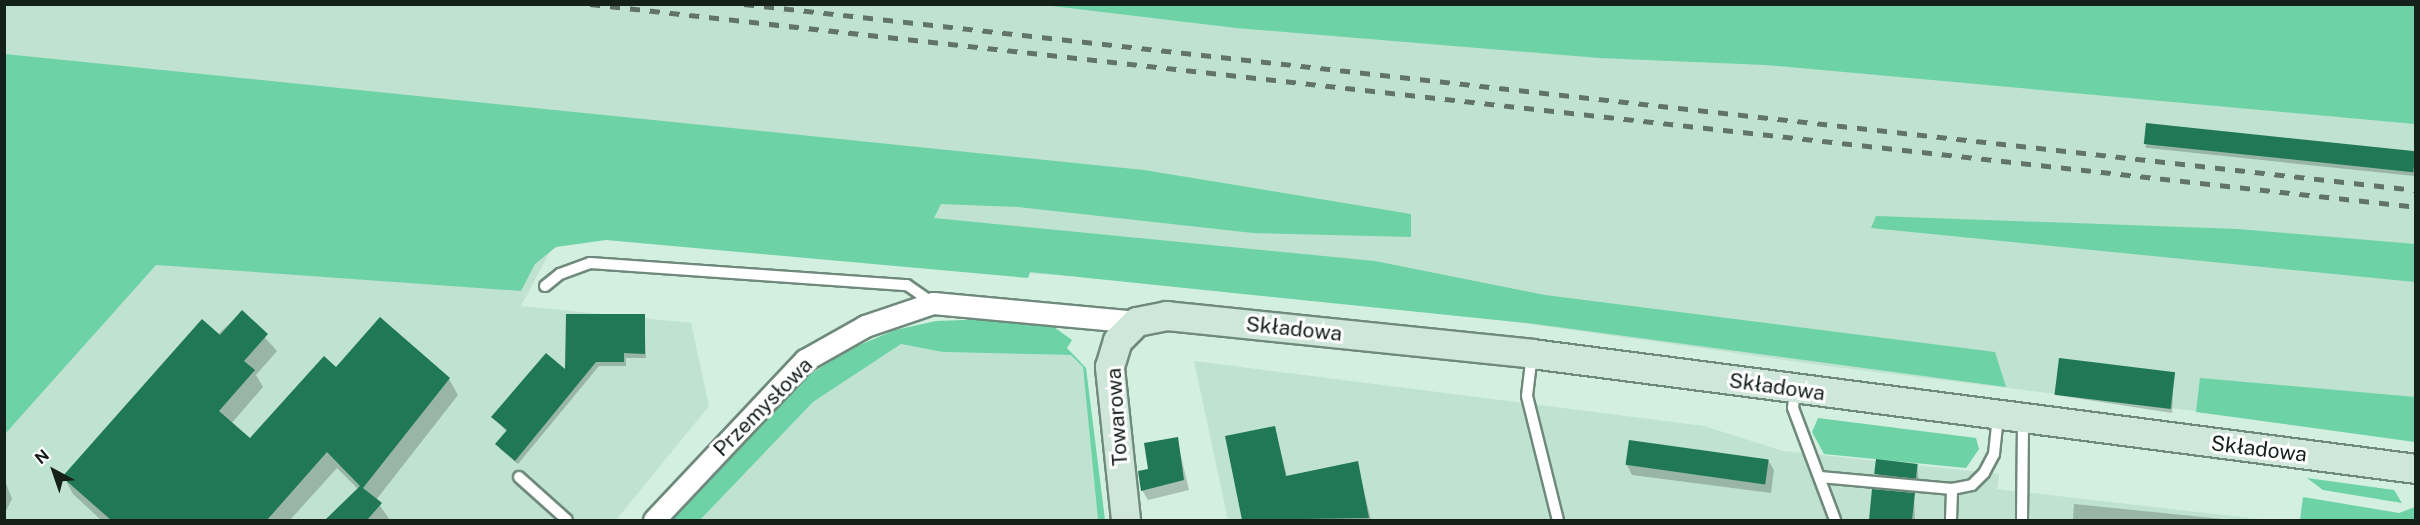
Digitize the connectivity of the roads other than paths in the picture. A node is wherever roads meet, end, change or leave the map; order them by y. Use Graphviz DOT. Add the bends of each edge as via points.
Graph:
graph roads {
  1 [pos="545,286"];
  2 [pos="933,303"];
  3 [pos="1137,322"];
  4 [pos="1532,354"];
  5 [pos="1795,389"];
  6 [pos="2010,418"];
  7 [pos="2415,469"];
  8 [pos="519,477"];
  9 [pos="1820,477"];
  10 [pos="1952,489"];
  11 [pos="567,520"];
  12 [pos="654,520"];
  13 [pos="1126,520"];
  14 [pos="1558,520"];
  15 [pos="1835,520"];
  16 [pos="1951,520"];
  17 [pos="2022,520"];
  1 -- 2 [label="lane" via="560,274 590,263 907,285"];
  2 -- 3 [label="street, Przemysłowa"];
  2 -- 12 [label="street, Przemysłowa" via="865,326 805,360"];
  3 -- 4 [label="street, Składowa" via="1167,316"];
  3 -- 13 [label="street, Towarowa" via="1118,341 1110,367"];
  4 -- 5 [label="street, Składowa"];
  4 -- 14 [label="lane" via="1527,396"];
  5 -- 6 [label="street, Składowa"];
  5 -- 9 [label="lane" via="1793,408"];
  6 -- 7 [label="street, Składowa"];
  6 -- 10 [label="lane" via="1984,473 1972,485"];
  6 -- 17 [label="lane"];
  8 -- 11 [label="lane"];
  9 -- 10 [label="lane"];
  9 -- 15 [label="lane"];
  10 -- 16 [label="lane"];
}
